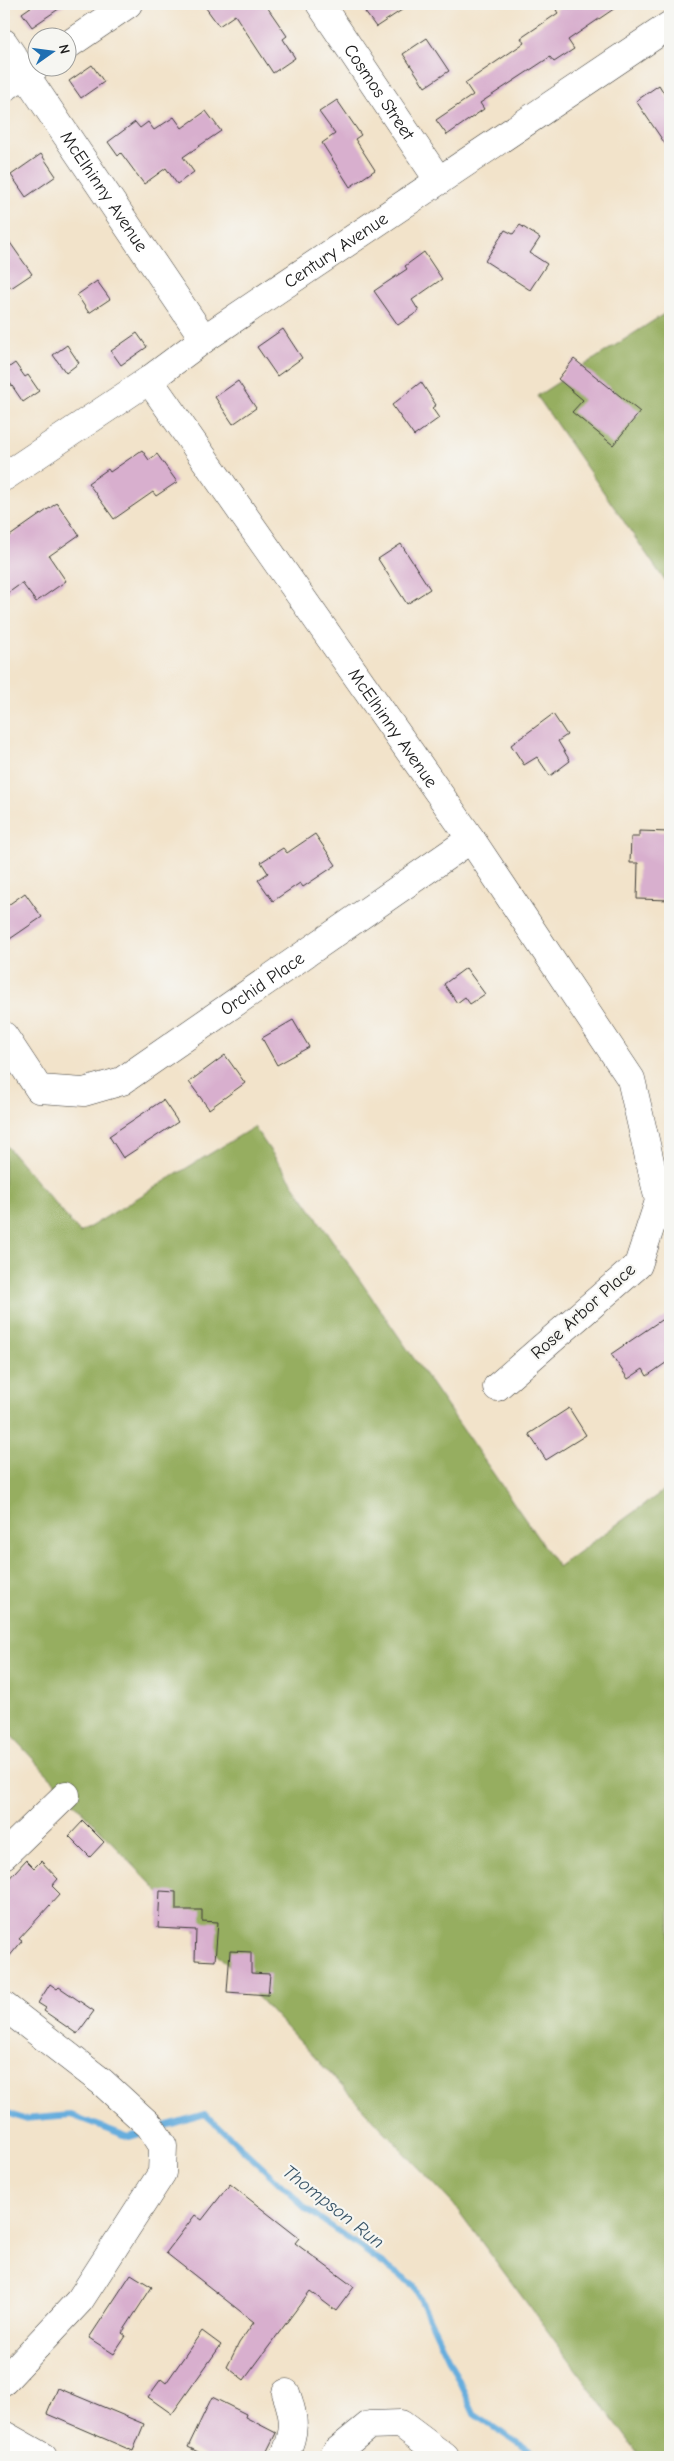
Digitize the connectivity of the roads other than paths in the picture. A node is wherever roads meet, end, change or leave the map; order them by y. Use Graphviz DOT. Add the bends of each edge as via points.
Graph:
graph roads {
  1 [pos="128,4"];
  2 [pos="320,4"];
  3 [pos="666,4"];
  4 [pos="670,11"];
  5 [pos="670,25"];
  6 [pos="78,38"];
  7 [pos="4,42"];
  8 [pos="28,65"];
  9 [pos="28,72"];
  10 [pos="38,78"];
  11 [pos="4,88"];
  12 [pos="439,181"];
  13 [pos="204,339"];
  14 [pos="149,380"];
  15 [pos="4,477"];
  16 [pos="470,839"];
  17 [pos="4,1036"];
  18 [pos="631,1079"];
  19 [pos="497,1387"];
  20 [pos="66,1795"];
  21 [pos="4,1855"];
  22 [pos="4,2006"];
  23 [pos="4,2381"];
  24 [pos="286,2393"];
  25 [pos="4,2435"];
  26 [pos="43,2457"];
  27 [pos="284,2457"];
  28 [pos="333,2457"];
  29 [pos="445,2457"];
  1 -- 6 [label="street"];
  2 -- 12 [label="street, Cosmos Street"];
  3 -- 4 [label="street"];
  5 -- 12 [label="street, Century Avenue"];
  7 -- 8 [label="street, McElhinny Avenue"];
  9 -- 11 [label="street"];
  10 -- 13 [label="street, McElhinny Avenue"];
  12 -- 13 [label="street, Century Avenue"];
  13 -- 14 [label="street, Century Avenue"];
  14 -- 15 [label="street, Century Avenue"];
  14 -- 16 [label="street, McElhinny Avenue"];
  16 -- 17 [label="street, Orchid Place" via="122,1081 84,1092 39,1089"];
  16 -- 18 [label="street, McElhinny Avenue"];
  18 -- 19 [label="street, Rose Arbor Place" via="659,1201 638,1266"];
  20 -- 21 [label="street"];
  22 -- 23 [label="street" via="102,2082 156,2136 162,2173 80,2300"];
  24 -- 27 [label="street" via="294,2414 292,2440"];
  25 -- 26 [label="street"];
  28 -- 29 [label="street" via="369,2426 401,2424"];
}
